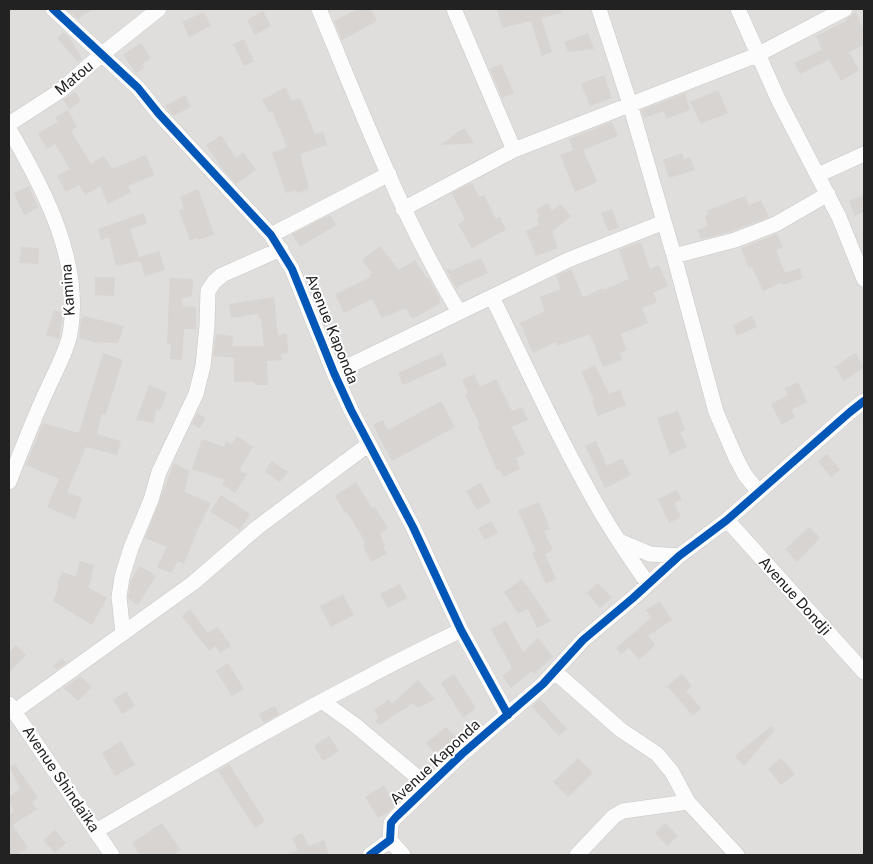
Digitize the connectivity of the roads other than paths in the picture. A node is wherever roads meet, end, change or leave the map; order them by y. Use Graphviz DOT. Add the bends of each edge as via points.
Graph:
graph roads {
  1 [pos="53,9"];
  2 [pos="159,9"];
  3 [pos="319,9"];
  4 [pos="454,9"];
  5 [pos="599,9"];
  6 [pos="738,9"];
  7 [pos="845,9"];
  8 [pos="101,55"];
  9 [pos="756,55"];
  10 [pos="630,104"];
  11 [pos="9,124"];
  12 [pos="9,130"];
  13 [pos="514,150"];
  14 [pos="864,154"];
  15 [pos="389,174"];
  16 [pos="818,175"];
  17 [pos="828,194"];
  18 [pos="403,209"];
  19 [pos="664,222"];
  20 [pos="271,235"];
  21 [pos="281,249"];
  22 [pos="674,256"];
  23 [pos="864,280"];
  24 [pos="492,297"];
  25 [pos="459,312"];
  26 [pos="334,373"];
  27 [pos="864,401"];
  28 [pos="370,444"];
  29 [pos="9,482"];
  30 [pos="758,491"];
  31 [pos="726,520"];
  32 [pos="617,540"];
  33 [pos="680,556"];
  34 [pos="648,584"];
  35 [pos="460,630"];
  36 [pos="123,633"];
  37 [pos="863,669"];
  38 [pos="555,672"];
  39 [pos="322,701"];
  40 [pos="12,708"];
  41 [pos="508,714"];
  42 [pos="428,786"];
  43 [pos="688,802"];
  44 [pos="96,831"];
  45 [pos="390,840"];
  46 [pos="112,855"];
  47 [pos="370,855"];
  48 [pos="403,855"];
  49 [pos="577,855"];
  50 [pos="737,855"];
  1 -- 8 [label="street, Avenue Kaponda"];
  2 -- 8 [label="street, Matou"];
  3 -- 15 [label="street"];
  4 -- 13 [label="street"];
  5 -- 10 [label="street"];
  6 -- 9 [label="street"];
  7 -- 9 [label="street"];
  8 -- 11 [label="street, Matou" via="60,91"];
  8 -- 20 [label="street, Avenue Kaponda" via="138,88"];
  9 -- 10 [label="street"];
  9 -- 16 [label="street"];
  10 -- 13 [label="street"];
  10 -- 19 [label="street"];
  12 -- 29 [label="street, Kamina" via="42,192 62,244 72,289 72,311 70,335"];
  13 -- 18 [label="street"];
  14 -- 16 [label="street"];
  15 -- 18 [label="street"];
  15 -- 20 [label="street"];
  16 -- 17 [label="street"];
  17 -- 22 [label="street" via="776,224 734,240"];
  17 -- 23 [label="street"];
  18 -- 25 [label="street" via="433,270"];
  19 -- 22 [label="street"];
  19 -- 24 [label="street" via="568,260"];
  20 -- 21 [label="street, Avenue Kaponda"];
  21 -- 26 [label="street, Avenue Kaponda"];
  21 -- 36 [label="street" via="222,275 208,292 203,366 196,394 159,472 122,577 119,597"];
  22 -- 30 [label="street" via="716,412 745,475"];
  24 -- 25 [label="street"];
  24 -- 32 [label="street" via="572,459"];
  25 -- 26 [label="street"];
  26 -- 28 [label="street, Avenue Kaponda"];
  27 -- 30 [label="street, Avenue Kaponda"];
  28 -- 35 [label="street, Avenue Kaponda" via="413,527"];
  28 -- 36 [label="street" via="258,528 193,583"];
  30 -- 31 [label="street, Avenue Kaponda"];
  31 -- 33 [label="street, Avenue Kaponda"];
  31 -- 37 [label="street, Avenue Dondji"];
  32 -- 33 [label="street" via="650,554"];
  32 -- 34 [label="street"];
  33 -- 34 [label="street, Avenue Kaponda"];
  34 -- 38 [label="street, Avenue Kaponda" via="583,640"];
  35 -- 39 [label="street"];
  35 -- 41 [label="street, Avenue Kaponda"];
  36 -- 40 [label="street"];
  38 -- 41 [label="street, Avenue Kaponda"];
  38 -- 43 [label="street" via="621,730 657,754 672,772"];
  39 -- 42 [label="street"];
  39 -- 44 [label="street"];
  40 -- 44 [label="street, Avenue Shindaïka"];
  41 -- 42 [label="street, Avenue Kaponda"];
  42 -- 45 [label="street, Avenue Kaponda" via="391,823"];
  43 -- 49 [label="street" via="623,811 614,816"];
  43 -- 50 [label="street"];
  44 -- 46 [label="street, Avenue Shindaïka"];
  45 -- 47 [label="street"];
  45 -- 48 [label="street"];
}
